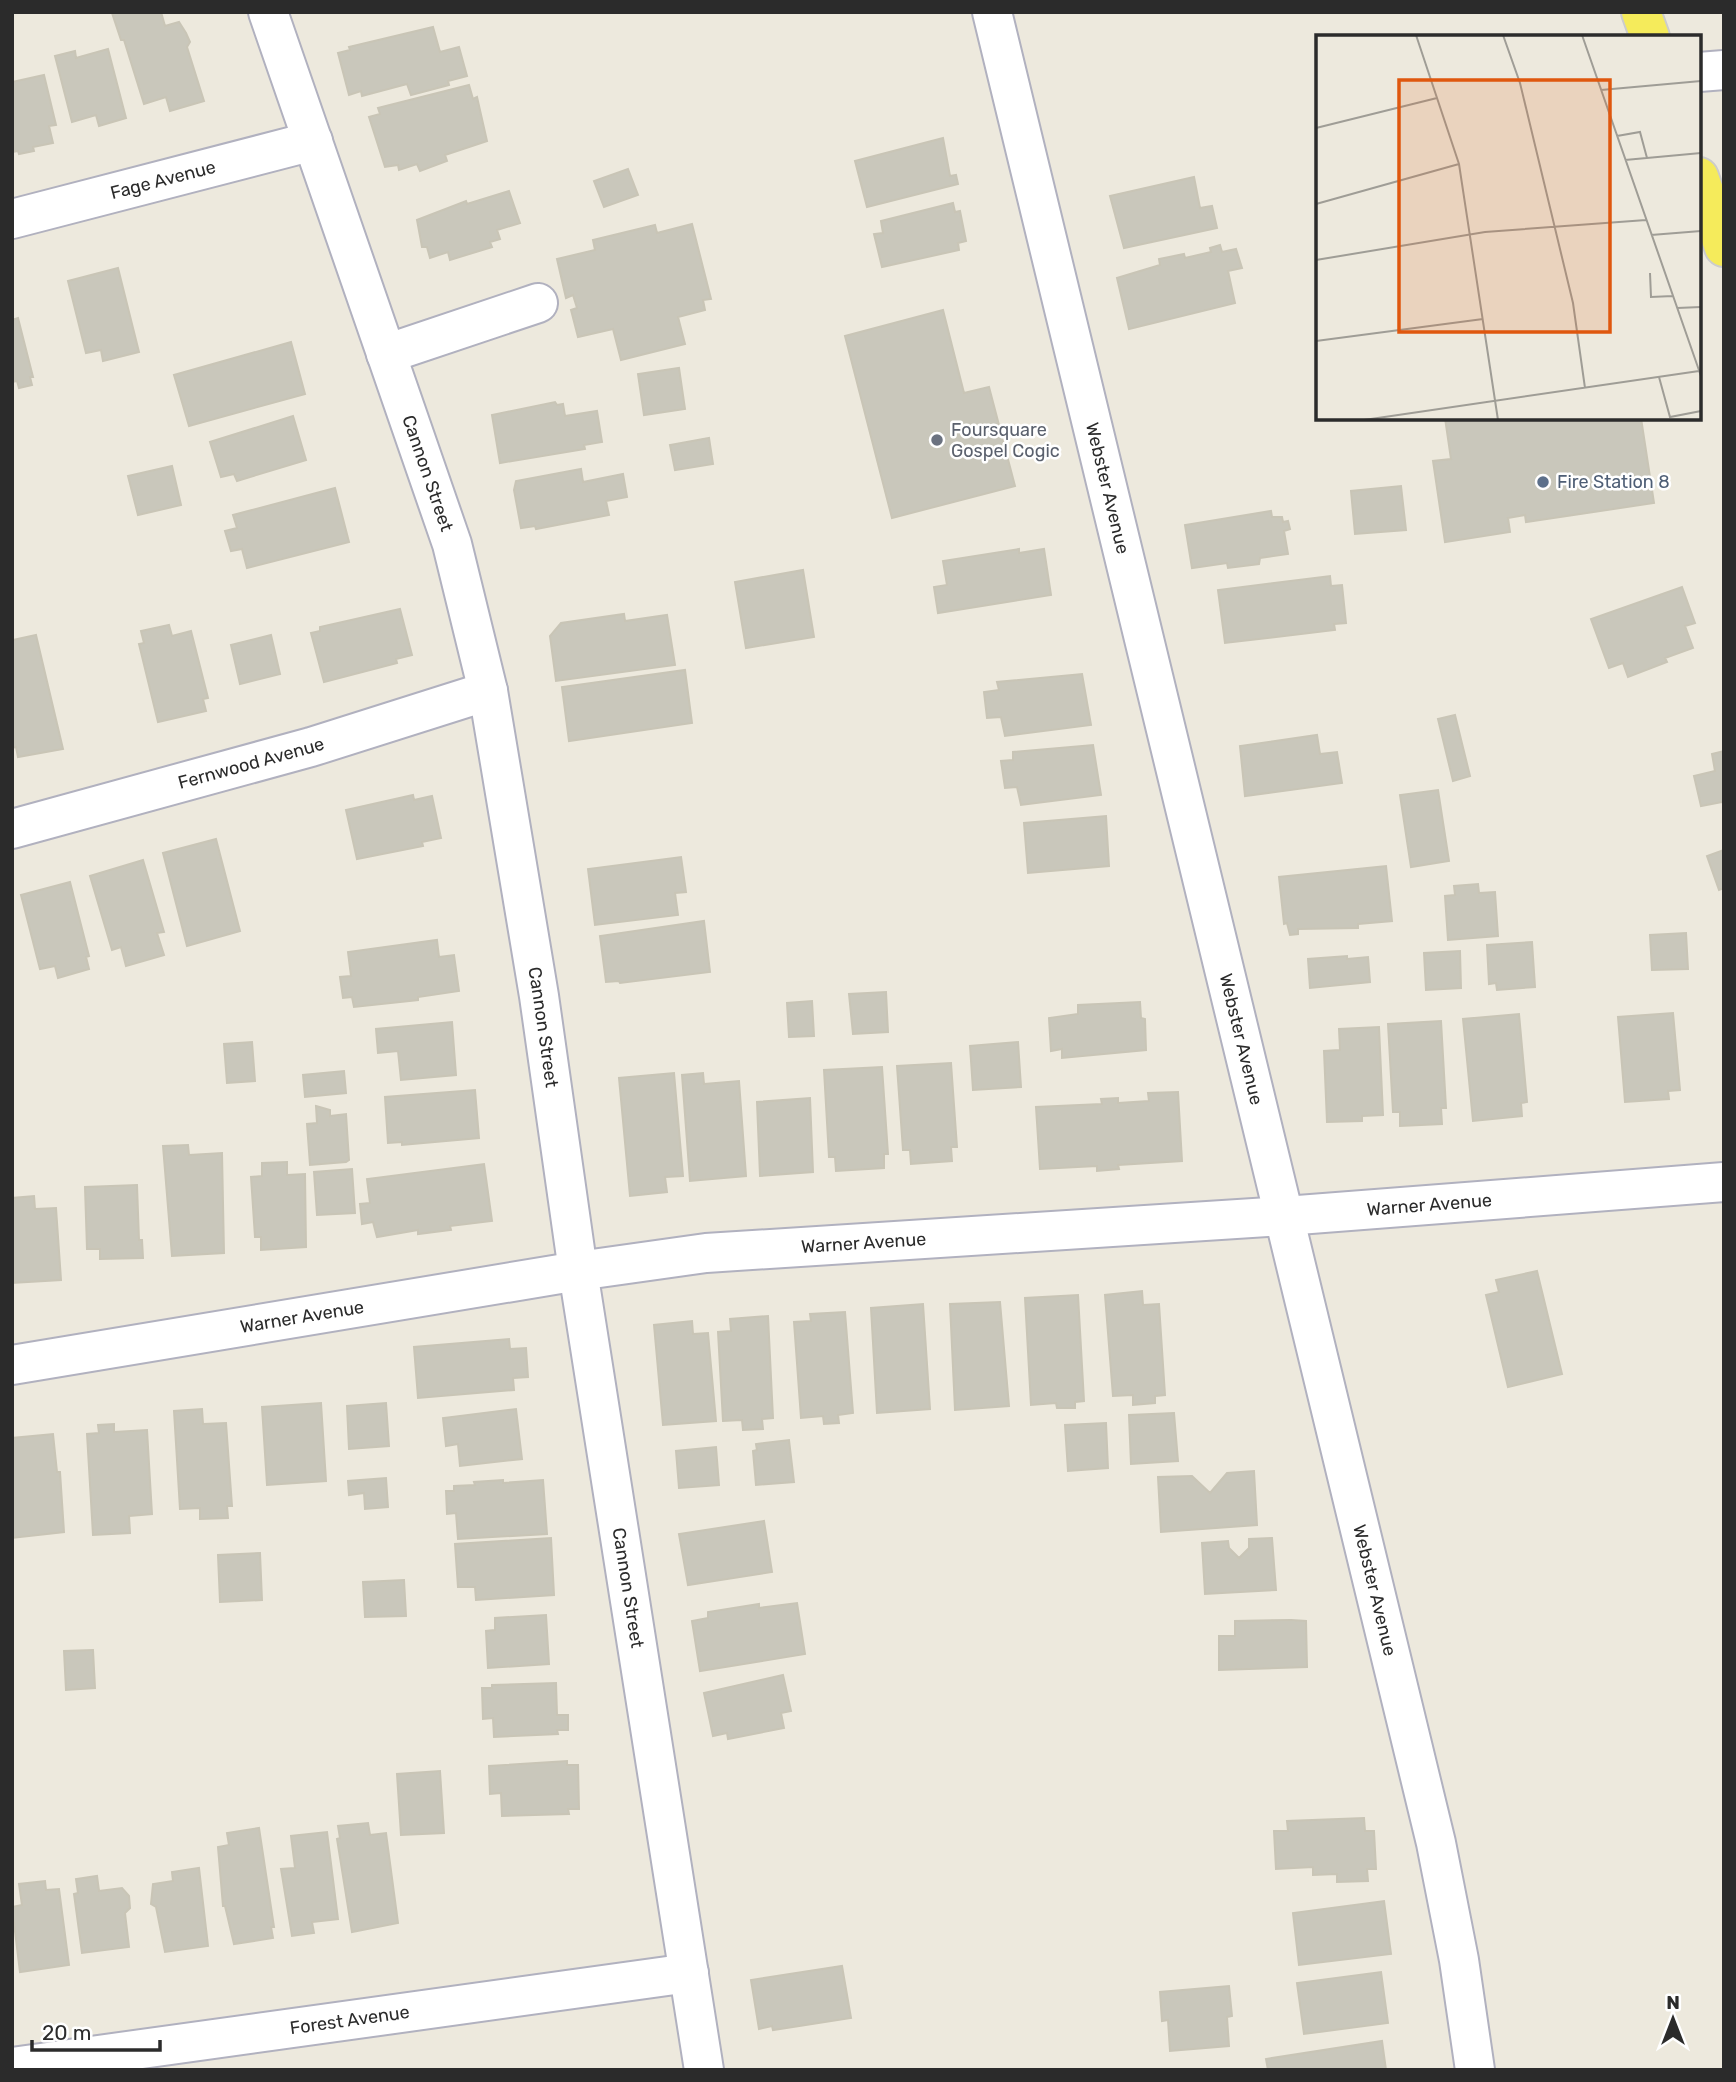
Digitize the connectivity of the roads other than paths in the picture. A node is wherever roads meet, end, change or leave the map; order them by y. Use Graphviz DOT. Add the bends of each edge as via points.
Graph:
graph roads {
  1 [pos="268,12"];
  2 [pos="992,12"];
  3 [pos="1641,12"];
  4 [pos="1649,35"];
  5 [pos="1724,69"];
  6 [pos="1701,72"];
  7 [pos="313,141"];
  8 [pos="1701,183"];
  9 [pos="12,219"];
  10 [pos="1724,247"];
  11 [pos="538,303"];
  12 [pos="386,354"];
  13 [pos="488,691"];
  14 [pos="12,829"];
  15 [pos="1724,1182"];
  16 [pos="1285,1216"];
  17 [pos="578,1270"];
  18 [pos="12,1365"];
  19 [pos="689,1973"];
  20 [pos="12,2067"];
  21 [pos="704,2070"];
  22 [pos="1475,2070"];
  1 -- 7 [label="street, Cannon Street"];
  2 -- 16 [label="street, Webster Avenue"];
  3 -- 4 [label="main road"];
  5 -- 6 [label="street"];
  7 -- 9 [label="street, Fage Avenue"];
  7 -- 12 [label="street, Cannon Street"];
  8 -- 10 [label="main road"];
  11 -- 12 [label="street"];
  12 -- 13 [label="street, Cannon Street" via="452,544"];
  13 -- 14 [label="street, Fernwood Avenue" via="311,747"];
  13 -- 17 [label="street, Cannon Street" via="539,996"];
  15 -- 16 [label="street, Warner Avenue"];
  16 -- 17 [label="street, Warner Avenue" via="706,1253"];
  16 -- 22 [label="street, Webster Avenue" via="1436,1843"];
  17 -- 18 [label="street, Warner Avenue"];
  17 -- 19 [label="street, Cannon Street"];
  19 -- 20 [label="street, Forest Avenue"];
  19 -- 21 [label="street, Cannon Street"];
}
